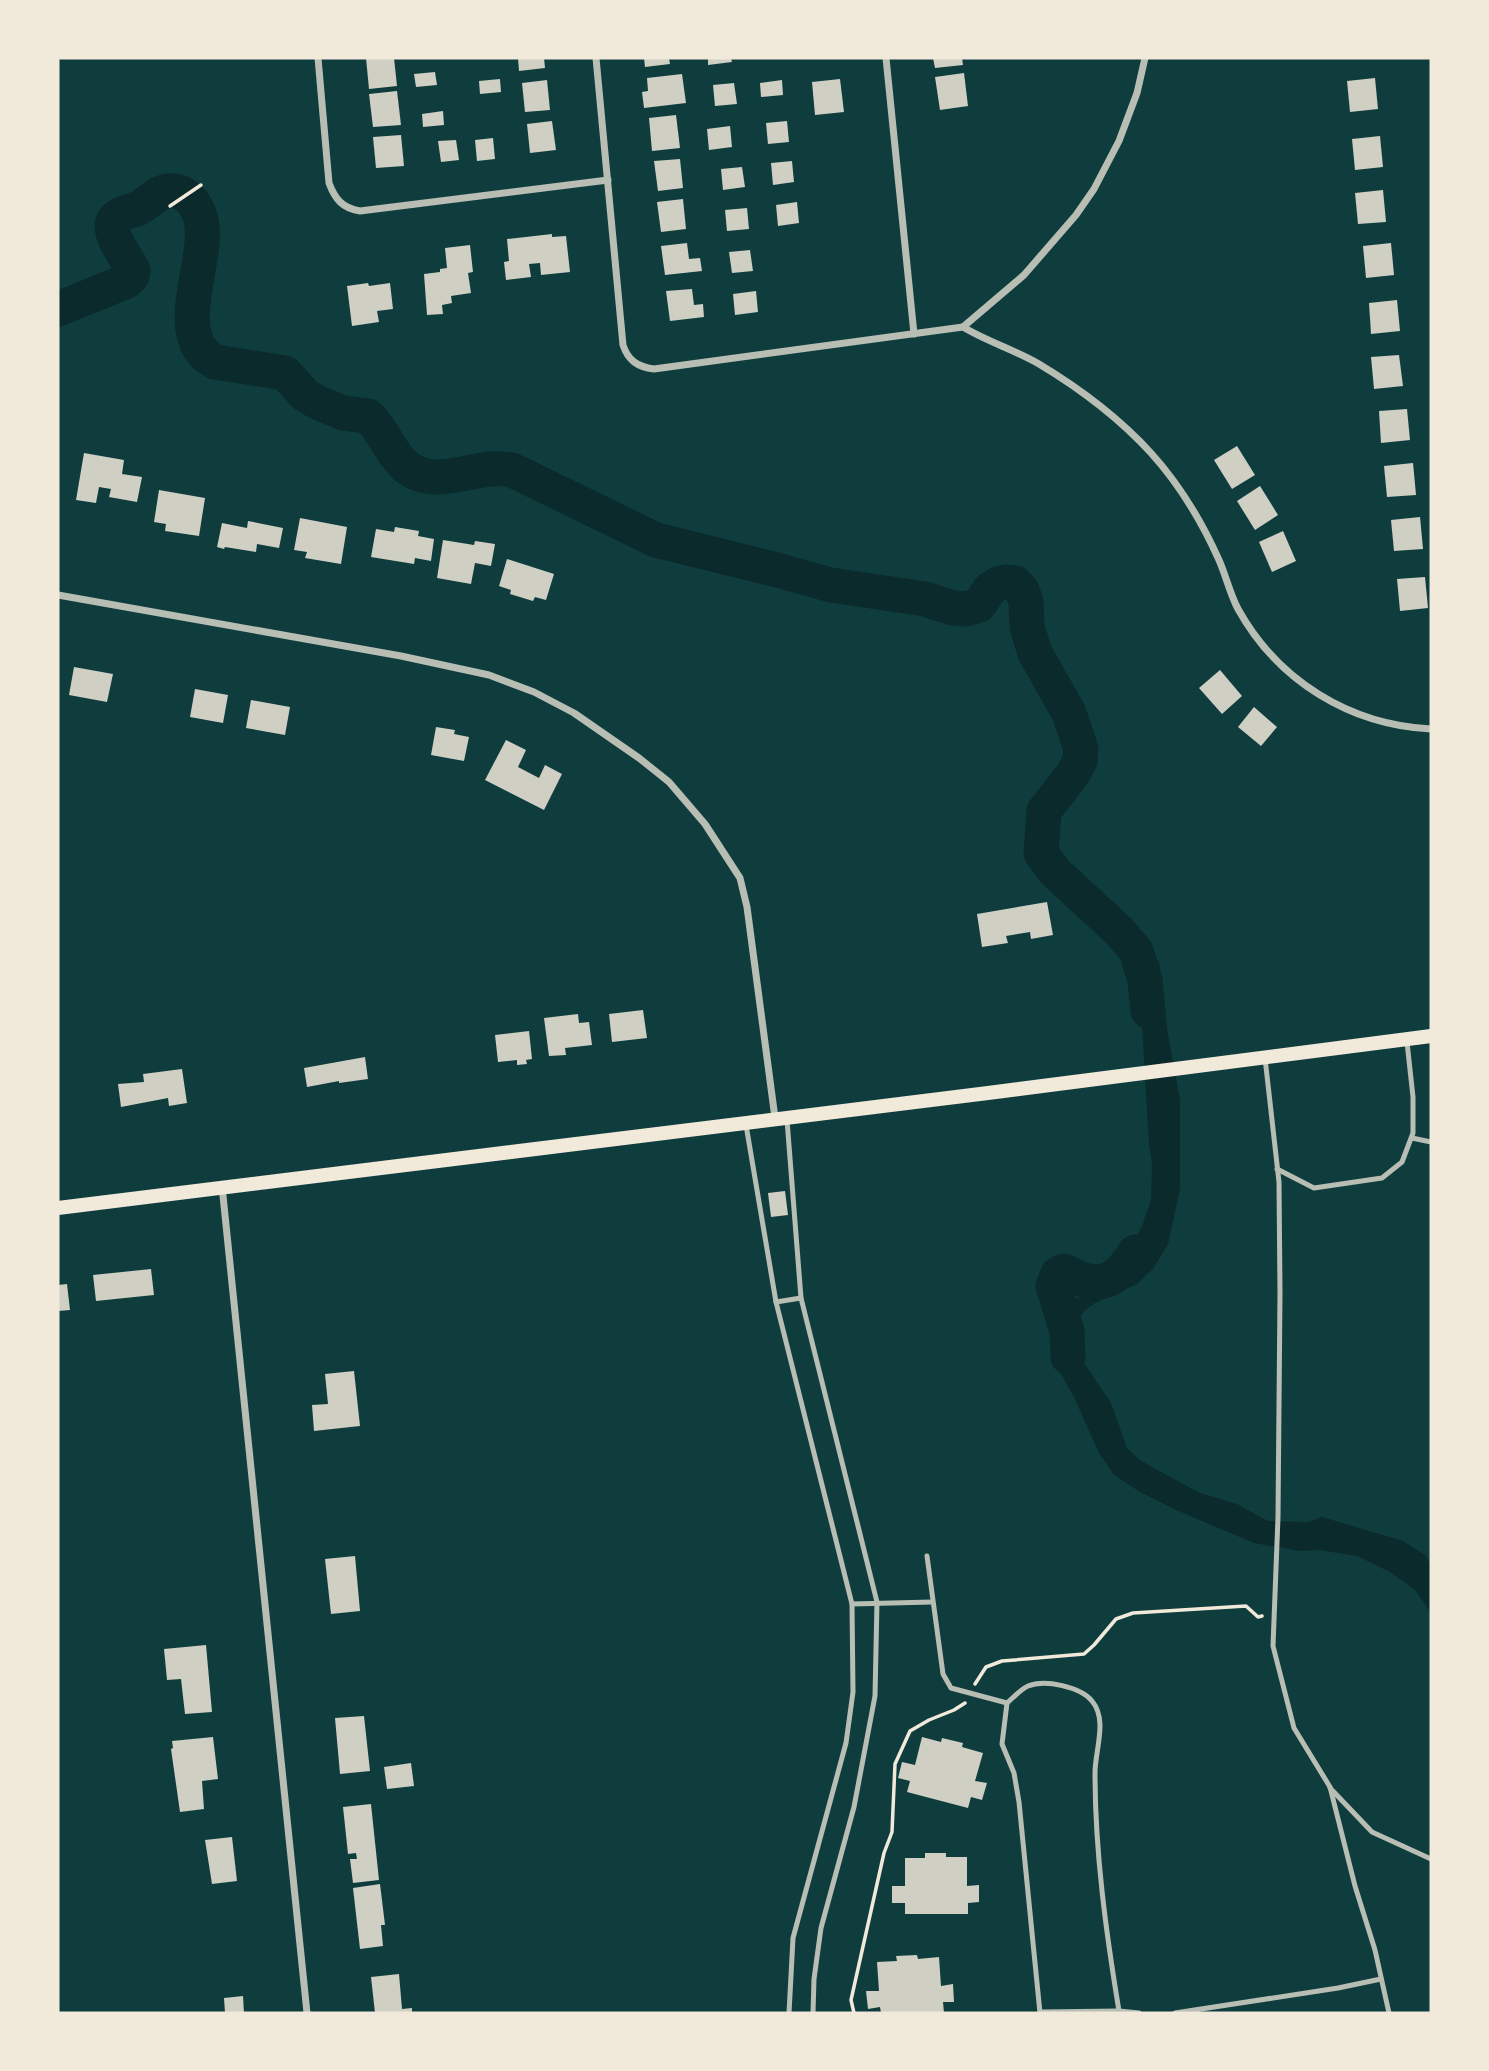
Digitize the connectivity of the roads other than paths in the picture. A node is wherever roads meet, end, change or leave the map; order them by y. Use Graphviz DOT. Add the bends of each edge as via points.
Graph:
graph roads {
  1 [pos="318,58"];
  2 [pos="596,58"];
  3 [pos="886,58"];
  4 [pos="1145,58"];
  5 [pos="608,180"];
  6 [pos="963,327"];
  7 [pos="914,334"];
  8 [pos="58,595"];
  9 [pos="1431,729"];
  10 [pos="1431,1036"];
  11 [pos="1407,1039"];
  12 [pos="1265,1057"];
  13 [pos="780,1117"];
  14 [pos="746,1122"];
  15 [pos="1412,1138"];
  16 [pos="1431,1142"];
  17 [pos="1277,1168"];
  18 [pos="222,1186"];
  19 [pos="58,1208"];
  20 [pos="801,1298"];
  21 [pos="776,1302"];
  22 [pos="927,1556"];
  23 [pos="877,1602"];
  24 [pos="932,1602"];
  25 [pos="852,1604"];
  26 [pos="1007,1703"];
  27 [pos="1330,1787"];
  28 [pos="1431,1859"];
  29 [pos="1381,1979"];
  30 [pos="1119,2011"];
  31 [pos="307,2013"];
  32 [pos="789,2013"];
  33 [pos="813,2013"];
  34 [pos="1040,2013"];
  35 [pos="1139,2013"];
  36 [pos="1175,2013"];
  37 [pos="1389,2013"];
  1 -- 5 [label="street" via="330,183 342,205 360,211"];
  2 -- 5 [label="street"];
  3 -- 7 [label="street"];
  4 -- 6 [label="street" via="1119,141 1094,189 1024,275"];
  5 -- 7 [label="street" via="623,345 633,362 644,368"];
  6 -- 7 [label="street"];
  6 -- 9 [label="street" via="1038,363 1103,410 1150,453 1202,525 1251,630 1289,673 1349,712 1391,725"];
  8 -- 13 [label="street" via="489,675 575,713 639,758 684,798 740,878"];
  10 -- 11 [label="main road"];
  11 -- 12 [label="main road"];
  11 -- 15 [label="lane"];
  12 -- 13 [label="main road"];
  12 -- 17 [label="lane"];
  13 -- 14 [label="main road"];
  13 -- 20 [label="lane"];
  14 -- 18 [label="main road"];
  14 -- 21 [label="lane"];
  15 -- 16 [label="lane"];
  15 -- 17 [label="lane" via="1402,1162 1382,1178 1314,1188"];
  17 -- 27 [label="lane" via="1280,1293 1273,1646 1294,1728"];
  18 -- 19 [label="main road"];
  18 -- 31 [label="street"];
  20 -- 21 [label="lane"];
  20 -- 23 [label="lane"];
  21 -- 25 [label="lane"];
  22 -- 24 [label="lane"];
  23 -- 24 [label="lane"];
  23 -- 25 [label="lane"];
  23 -- 33 [label="lane" via="875,1696 854,1807 821,1928"];
  24 -- 26 [label="lane" via="943,1674 951,1688"];
  25 -- 32 [label="lane" via="853,1692 846,1743 793,1938"];
  26 -- 30 [label="lane" via="1028,1685 1062,1683 1092,1701 1102,1727 1095,1755 1095,1800"];
  26 -- 34 [label="lane" via="1002,1744 1019,1802"];
  27 -- 28 [label="lane" via="1372,1832"];
  27 -- 29 [label="lane"];
  29 -- 36 [label="lane"];
  29 -- 37 [label="lane"];
  30 -- 34 [label="lane"];
  30 -- 35 [label="lane"];
}
